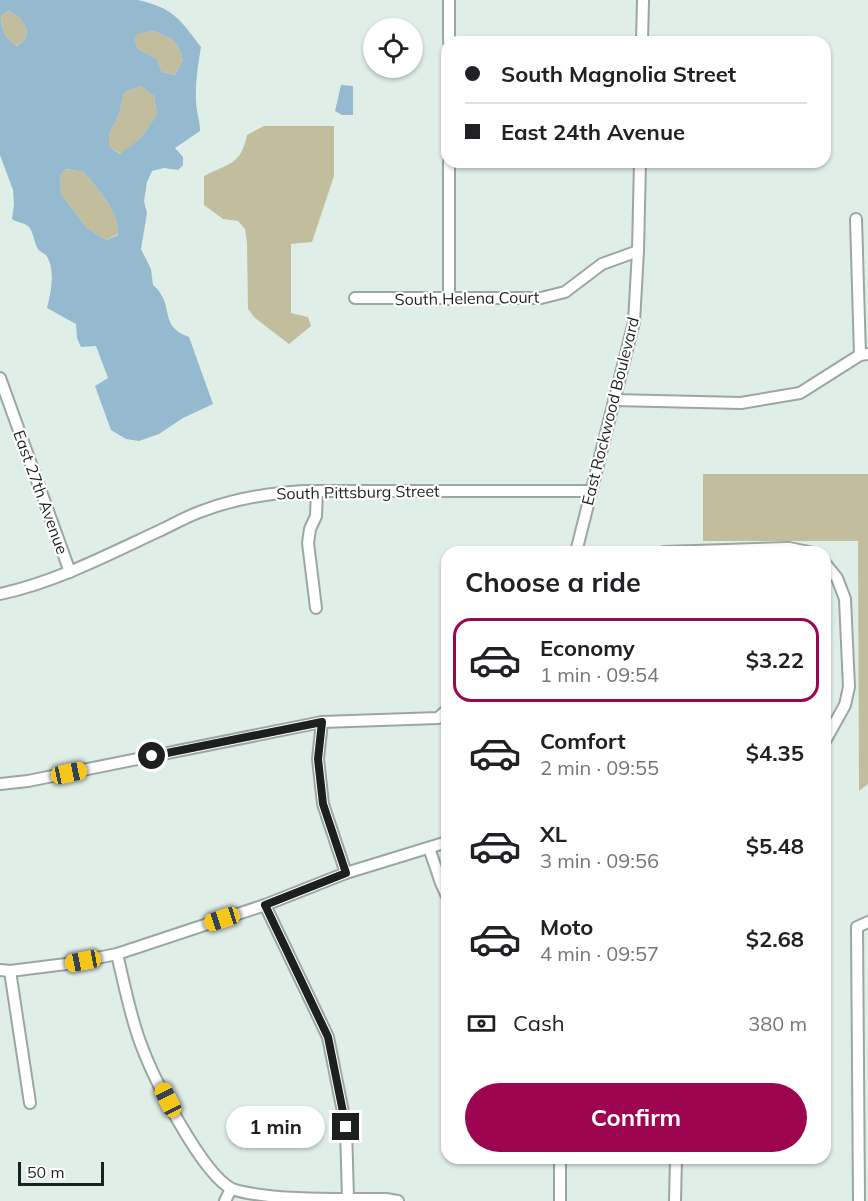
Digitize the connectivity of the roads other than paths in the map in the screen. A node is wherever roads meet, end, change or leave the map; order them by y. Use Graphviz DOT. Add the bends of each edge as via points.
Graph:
graph roads {
  1 [pos="449,0"];
  2 [pos="643,0"];
  3 [pos="449,36"];
  4 [pos="642,36"];
  5 [pos="449,168"];
  6 [pos="640,168"];
  7 [pos="856,219"];
  8 [pos="638,251"];
  9 [pos="355,298"];
  10 [pos="449,299"];
  11 [pos="864,354"];
  12 [pos="0,378"];
  13 [pos="614,400"];
  14 [pos="317,491"];
  15 [pos="591,491"];
  16 [pos="577,546"];
  17 [pos="831,570"];
  18 [pos="70,572"];
  19 [pos="0,594"];
  20 [pos="316,608"];
  21 [pos="441,715"];
  22 [pos="322,722"];
  23 [pos="831,730"];
  24 [pos="0,784"];
  25 [pos="441,844"];
  26 [pos="429,848"];
  27 [pos="346,873"];
  28 [pos="441,883"];
  29 [pos="265,905"];
  30 [pos="868,922"];
  31 [pos="117,954"];
  32 [pos="5,970"];
  33 [pos="30,1104"];
  34 [pos="560,1164"];
  35 [pos="676,1164"];
  36 [pos="231,1189"];
  37 [pos="348,1199"];
  38 [pos="225,1201"];
  39 [pos="398,1201"];
  40 [pos="560,1201"];
  41 [pos="675,1201"];
  42 [pos="859,1201"];
  1 -- 3 [label="street"];
  2 -- 4 [label="street"];
  5 -- 10 [label="street"];
  6 -- 8 [label="street, East Rockwood Boulevard"];
  7 -- 11 [label="street"];
  8 -- 10 [label="street, South Helena Court" via="602,264 565,292 542,298"];
  8 -- 13 [label="street, East Rockwood Boulevard" via="633,322"];
  9 -- 10 [label="street, South Helena Court"];
  11 -- 13 [label="street" via="800,393 741,403"];
  12 -- 18 [label="street, East 27th Avenue"];
  13 -- 15 [label="street, East Rockwood Boulevard"];
  14 -- 15 [label="street, South Pittsburg Street"];
  14 -- 18 [label="street, South Pittsburg Street" via="243,498 204,510"];
  14 -- 20 [label="street" via="316,516 308,543"];
  15 -- 16 [label="street, East Rockwood Boulevard"];
  17 -- 23 [label="street" via="845,599 849,687 845,705"];
  18 -- 19 [label="street, South Pittsburg Street"];
  21 -- 22 [label="street"];
  22 -- 24 [label="street"];
  22 -- 27 [label="street" via="318,759 323,804"];
  25 -- 26 [label="street"];
  26 -- 27 [label="street"];
  26 -- 28 [label="street"];
  27 -- 29 [label="street"];
  29 -- 31 [label="street"];
  29 -- 37 [label="street" via="328,1037 346,1127"];
  30 -- 42 [label="street" via="857,927"];
  31 -- 32 [label="street"];
  31 -- 36 [label="street" via="141,1047 186,1136"];
  32 -- 33 [label="street"];
  34 -- 40 [label="street"];
  35 -- 41 [label="street"];
  36 -- 37 [label="street" via="279,1200"];
  36 -- 38 [label="street"];
  37 -- 39 [label="street"];
}
